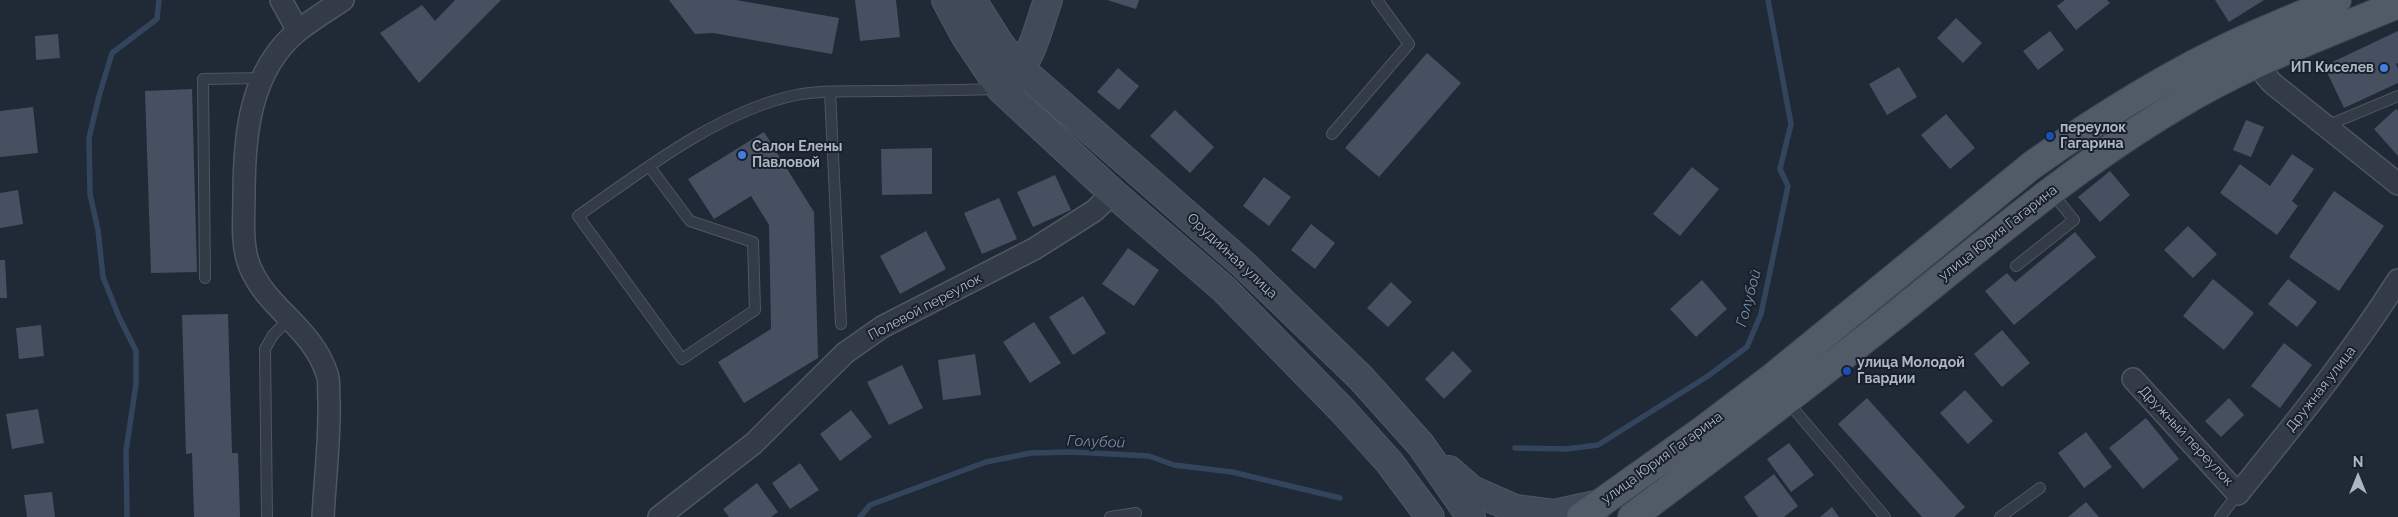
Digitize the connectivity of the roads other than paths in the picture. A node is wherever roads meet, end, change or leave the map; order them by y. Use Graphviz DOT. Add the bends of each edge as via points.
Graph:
graph roads {
  1 [pos="281,0"];
  2 [pos="343,0"];
  3 [pos="946,0"];
  4 [pos="972,0"];
  5 [pos="1048,0"];
  6 [pos="1377,0"];
  7 [pos="2338,0"];
  8 [pos="2398,4"];
  9 [pos="298,31"];
  10 [pos="2242,40"];
  11 [pos="2256,64"];
  12 [pos="1022,70"];
  13 [pos="262,78"];
  14 [pos="1001,89"];
  15 [pos="830,92"];
  16 [pos="2398,96"];
  17 [pos="2326,126"];
  18 [pos="1332,134"];
  19 [pos="649,166"];
  20 [pos="2398,184"];
  21 [pos="2050,191"];
  22 [pos="1113,193"];
  23 [pos="2016,266"];
  24 [pos="205,278"];
  25 [pos="2398,280"];
  26 [pos="290,318"];
  27 [pos="841,324"];
  28 [pos="2133,379"];
  29 [pos="1788,402"];
  30 [pos="1421,445"];
  31 [pos="1390,462"];
  32 [pos="2040,488"];
  33 [pos="2238,494"];
  34 [pos="1590,510"];
  35 [pos="1136,513"];
  36 [pos="267,517"];
  37 [pos="323,517"];
  38 [pos="659,517"];
  39 [pos="1110,517"];
  40 [pos="1410,517"];
  41 [pos="1430,517"];
  42 [pos="1471,517"];
  43 [pos="1632,517"];
  44 [pos="1885,517"];
  45 [pos="2000,517"];
  46 [pos="2220,517"];
  1 -- 9 [label="street"];
  2 -- 9 [label="street"];
  3 -- 14 [label="main road"];
  4 -- 12 [label="main road, Орудийная улица" via="1001,46"];
  5 -- 12 [label="main road"];
  6 -- 18 [label="lane" via="1408,44"];
  7 -- 10 [label="main road, улица Юрия Гагарина"];
  8 -- 11 [label="main road, улица Юрия Гагарина"];
  9 -- 13 [label="street" via="273,58"];
  10 -- 11 [label="street"];
  10 -- 34 [label="main road, улица Юрия Гагарина" via="2171,77 2061,144 1769,380"];
  11 -- 17 [label="street" via="2272,83"];
  11 -- 21 [label="main road, улица Юрия Гагарина" via="2179,104"];
  12 -- 14 [label="main road"];
  12 -- 30 [label="main road, Орудийная улица" via="1243,264 1360,378"];
  13 -- 24 [label="lane" via="203,79"];
  13 -- 26 [label="street" via="248,126 244,233 250,267 266,294"];
  14 -- 15 [label="lane"];
  14 -- 22 [label="main road"];
  15 -- 19 [label="lane" via="797,95 730,118"];
  15 -- 27 [label="lane"];
  16 -- 17 [label="lane"];
  17 -- 20 [label="street"];
  19 -- 19 [label="lane" via="578,216 682,359 755,310 753,242 690,221"];
  21 -- 23 [label="lane" via="2074,220"];
  21 -- 29 [label="main road, улица Юрия Гагарина"];
  22 -- 31 [label="main road" via="1224,289"];
  22 -- 38 [label="street, Полевой переулок" via="1094,211 1034,250 882,327 845,353 753,444"];
  25 -- 33 [label="street, Дружная улица" via="2328,382"];
  26 -- 36 [label="lane" via="273,335 265,349"];
  26 -- 37 [label="street" via="313,343 328,375 329,418"];
  28 -- 33 [label="street, Дружный переулок"];
  29 -- 43 [label="main road, улица Юрия Гагарина"];
  29 -- 44 [label="lane"];
  30 -- 34 [label="main road" via="1472,490 1515,509 1554,514"];
  30 -- 42 [label="main road, Орудийная улица"];
  31 -- 40 [label="main road"];
  31 -- 41 [label="main road"];
  32 -- 45 [label="lane"];
  33 -- 46 [label="lane"];
  35 -- 39 [label="lane"];
}
